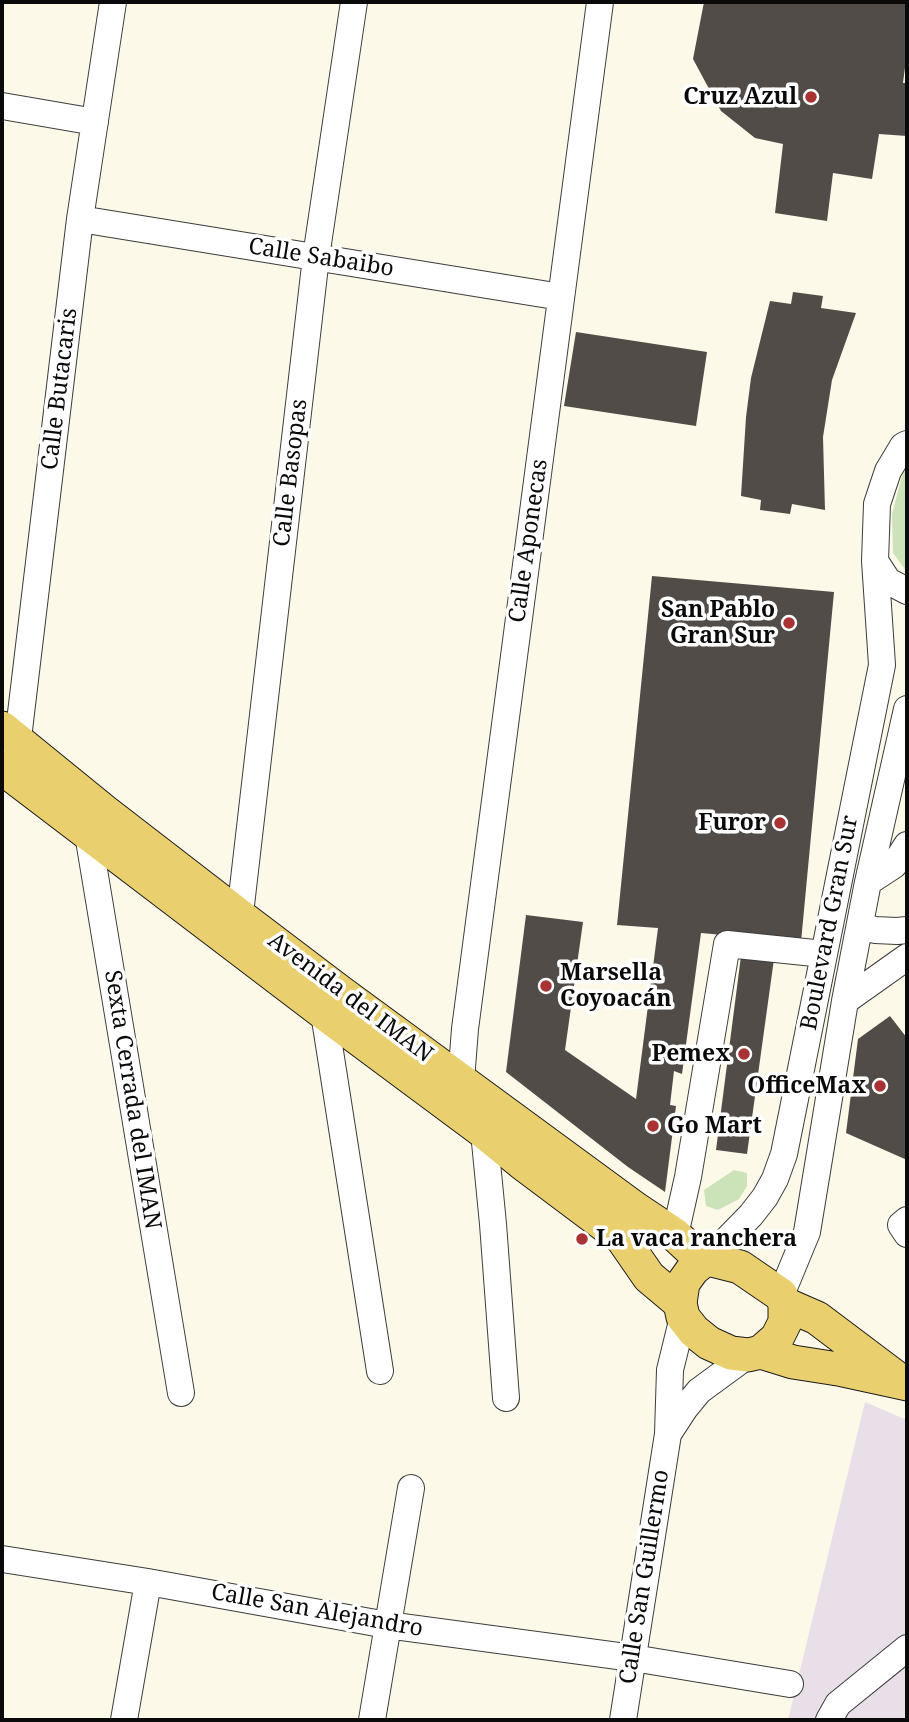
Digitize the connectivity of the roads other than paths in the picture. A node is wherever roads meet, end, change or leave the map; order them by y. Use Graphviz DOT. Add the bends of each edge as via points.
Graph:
graph roads {
  1 [pos="113,2"];
  2 [pos="355,2"];
  3 [pos="600,2"];
  4 [pos="2,106"];
  5 [pos="95,122"];
  6 [pos="80,219"];
  7 [pos="316,257"];
  8 [pos="561,297"];
  9 [pos="906,442"];
  10 [pos="875,561"];
  11 [pos="907,591"];
  12 [pos="907,709"];
  13 [pos="9,754"];
  14 [pos="96,822"];
  15 [pos="907,845"];
  16 [pos="868,882"];
  17 [pos="860,926"];
  18 [pos="907,930"];
  19 [pos="238,931"];
  20 [pos="824,954"];
  21 [pos="907,957"];
  22 [pos="845,1001"];
  23 [pos="332,1003"];
  24 [pos="461,1080"];
  25 [pos="484,1132"];
  26 [pos="907,1220"];
  27 [pos="907,1234"];
  28 [pos="675,1236"];
  29 [pos="706,1260"];
  30 [pos="783,1299"];
  31 [pos="681,1310"];
  32 [pos="754,1353"];
  33 [pos="380,1371"];
  34 [pos="905,1383"];
  35 [pos="181,1393"];
  36 [pos="506,1398"];
  37 [pos="668,1434"];
  38 [pos="411,1488"];
  39 [pos="2,1559"];
  40 [pos="148,1582"];
  41 [pos="387,1625"];
  42 [pos="907,1648"];
  43 [pos="633,1658"];
  44 [pos="790,1684"];
  45 [pos="124,1720"];
  46 [pos="372,1720"];
  47 [pos="623,1720"];
  48 [pos="830,1720"];
  1 -- 5 [label="street, Calle Butacaris"];
  2 -- 7 [label="street, Calle Basopas"];
  3 -- 8 [label="street, Calle Aponecas"];
  4 -- 5 [label="street"];
  5 -- 6 [label="street, Calle Butacaris"];
  6 -- 7 [label="street, Calle Sabaibo"];
  6 -- 13 [label="street, Calle Butacaris"];
  7 -- 8 [label="street, Calle Sabaibo"];
  7 -- 19 [label="street, Calle Basopas"];
  8 -- 24 [label="street, Calle Aponecas"];
  9 -- 10 [label="street, Boulevard Gran Sur" via="888,471 877,504"];
  10 -- 11 [label="street" via="888,581"];
  10 -- 20 [label="street, Boulevard Gran Sur" via="882,665"];
  12 -- 16 [label="street, Boulevard Gran Sur"];
  13 -- 14 [label="main road, Avenida del IMAN"];
  14 -- 19 [label="main road, Avenida del IMAN"];
  14 -- 35 [label="street, Sexta Cerrada del IMAN"];
  15 -- 16 [label="street" via="894,865"];
  16 -- 17 [label="street, Boulevard Gran Sur"];
  17 -- 18 [label="street"];
  17 -- 22 [label="street, Boulevard Gran Sur"];
  19 -- 23 [label="main road, Avenida del IMAN"];
  20 -- 28 [label="street" via="727,944"];
  20 -- 29 [label="street, Boulevard Gran Sur" via="779,1167 751,1215"];
  21 -- 22 [label="street"];
  22 -- 30 [label="street, Boulevard Gran Sur" via="807,1232"];
  23 -- 24 [label="main road, Avenida del IMAN"];
  23 -- 25 [label="main road, Avenida del IMAN"];
  23 -- 33 [label="street" via="339,1103"];
  24 -- 25 [label="street"];
  24 -- 28 [label="main road, Avenida del IMAN"];
  25 -- 31 [label="main road, Avenida del IMAN" via="622,1238 649,1277"];
  25 -- 36 [label="street"];
  26 -- 27 [label="street" via="901,1224"];
  28 -- 29 [label="main road, Avenida del IMAN"];
  29 -- 30 [label="main road" via="740,1267"];
  29 -- 31 [label="main road" via="683,1283"];
  30 -- 32 [label="main road" via="785,1322 777,1338"];
  30 -- 34 [label="main road" via="817,1318"];
  31 -- 32 [label="main road" via="694,1331 709,1343 731,1353"];
  31 -- 37 [label="street, Calle San Guillermo" via="670,1370"];
  32 -- 34 [label="main road"];
  32 -- 37 [label="street, Calle San Guillermo" via="699,1391"];
  37 -- 43 [label="street, Calle San Guillermo"];
  38 -- 41 [label="street"];
  39 -- 40 [label="street, Calle San Alejandro"];
  40 -- 41 [label="street, Calle San Alejandro"];
  40 -- 45 [label="street"];
  41 -- 43 [label="street, Calle San Alejandro"];
  41 -- 46 [label="street"];
  42 -- 48 [label="street" via="838,1704"];
  43 -- 44 [label="street, Calle San Alejandro"];
  43 -- 47 [label="street, Calle San Guillermo"];
}
